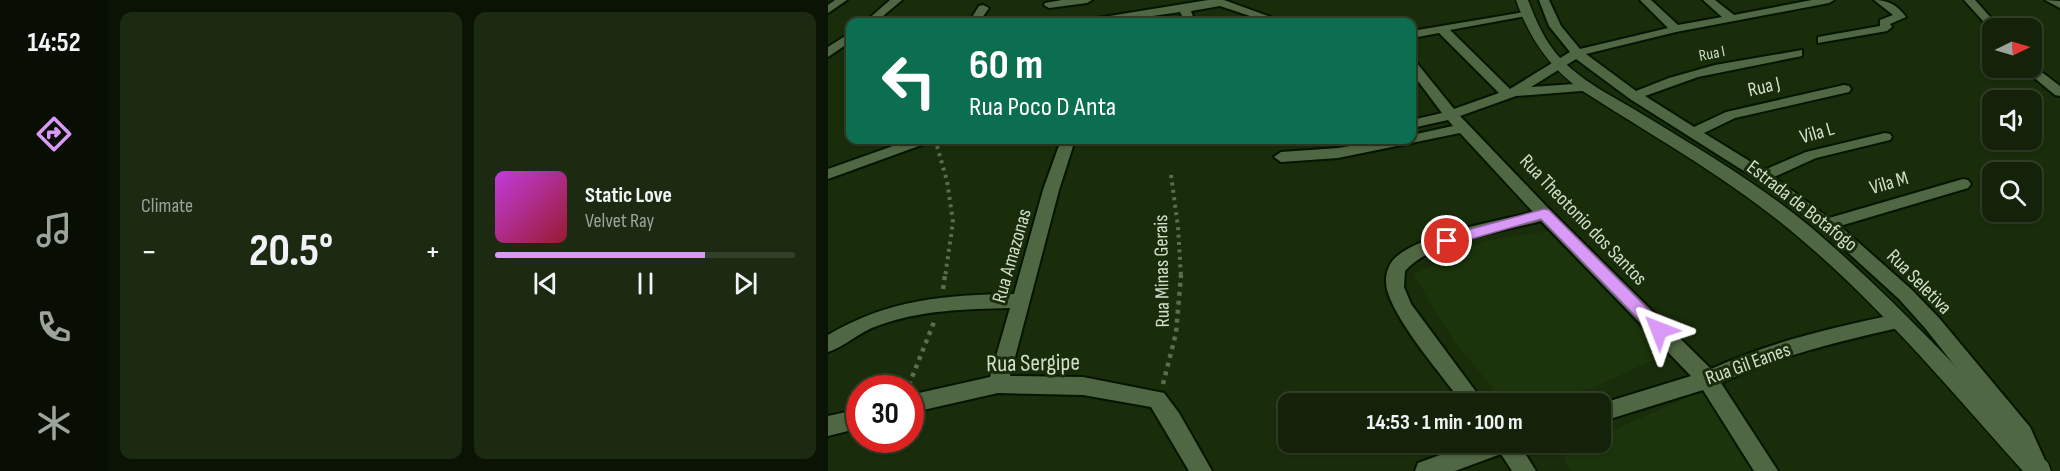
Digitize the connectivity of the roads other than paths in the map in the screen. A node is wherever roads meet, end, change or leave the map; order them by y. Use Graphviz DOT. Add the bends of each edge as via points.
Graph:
graph roads {
  1 [pos="842,0"];
  2 [pos="897,0"];
  3 [pos="1087,0"];
  4 [pos="1544,0"];
  5 [pos="1645,0"];
  6 [pos="1708,0"];
  7 [pos="1771,0"];
  8 [pos="1829,0"];
  9 [pos="1879,0"];
  10 [pos="1969,0"];
  11 [pos="2050,0"];
  12 [pos="1217,2"];
  13 [pos="2060,5"];
  14 [pos="1050,6"];
  15 [pos="1524,6"];
  16 [pos="983,8"];
  17 [pos="1185,8"];
  18 [pos="1784,9"];
  19 [pos="828,10"];
  20 [pos="876,18"];
  21 [pos="977,18"];
  22 [pos="1118,18"];
  23 [pos="1189,18"];
  24 [pos="1254,18"];
  25 [pos="1731,18"];
  26 [pos="1986,18"];
  27 [pos="1442,29"];
  28 [pos="1676,29"];
  29 [pos="1416,33"];
  30 [pos="828,40"];
  31 [pos="1822,40"];
  32 [pos="1542,41"];
  33 [pos="846,42"];
  34 [pos="846,43"];
  35 [pos="828,52"];
  36 [pos="1577,53"];
  37 [pos="1798,53"];
  38 [pos="1557,63"];
  39 [pos="1416,70"];
  40 [pos="2042,78"];
  41 [pos="1589,87"];
  42 [pos="1844,89"];
  43 [pos="2060,92"];
  44 [pos="1510,93"];
  45 [pos="1635,96"];
  46 [pos="1457,121"];
  47 [pos="1416,124"];
  48 [pos="1695,132"];
  49 [pos="1416,137"];
  50 [pos="1885,137"];
  51 [pos="911,144"];
  52 [pos="1067,144"];
  53 [pos="1385,144"];
  54 [pos="1281,157"];
  55 [pos="828,174"];
  56 [pos="1763,176"];
  57 [pos="1963,184"];
  58 [pos="1544,214"];
  59 [pos="1827,224"];
  60 [pos="1021,301"];
  61 [pos="1898,321"];
  62 [pos="828,344"];
  63 [pos="1708,380"];
  64 [pos="998,384"];
  65 [pos="1467,393"];
  66 [pos="924,401"];
  67 [pos="1611,410"];
  68 [pos="846,422"];
  69 [pos="828,426"];
  70 [pos="1477,453"];
  71 [pos="1513,453"];
  72 [pos="2039,470"];
  73 [pos="1201,471"];
  74 [pos="1426,471"];
  75 [pos="1525,471"];
  76 [pos="1767,471"];
  1 -- 19 [label="street"];
  2 -- 20 [label="street"];
  3 -- 14 [label="street"];
  4 -- 36 [label="street, Rua Seletiva" via="1555,26"];
  5 -- 28 [label="street"];
  6 -- 25 [label="street"];
  7 -- 18 [label="street"];
  8 -- 18 [label="street"];
  9 -- 31 [label="street" via="1900,17 1884,22 1883,28"];
  10 -- 26 [label="street"];
  11 -- 13 [label="street"];
  12 -- 17 [label="street"];
  12 -- 24 [label="street"];
  15 -- 27 [label="street"];
  15 -- 32 [label="main road, Estrada de Botafogo"];
  16 -- 21 [label="street"];
  17 -- 22 [label="street"];
  17 -- 23 [label="street"];
  18 -- 25 [label="street"];
  25 -- 28 [label="street"];
  27 -- 29 [label="street"];
  27 -- 44 [label="street"];
  28 -- 36 [label="street"];
  30 -- 33 [label="street"];
  32 -- 36 [label="street" via="1558,50"];
  32 -- 38 [label="main road, Estrada de Botafogo"];
  34 -- 35 [label="street"];
  36 -- 38 [label="street"];
  36 -- 45 [label="street, Rua Seletiva"];
  37 -- 45 [label="street, Rua I" via="1684,76"];
  38 -- 41 [label="main road, Estrada de Botafogo"];
  38 -- 44 [label="street"];
  39 -- 46 [label="street, Rua Theotonio dos Santos"];
  40 -- 43 [label="street"];
  41 -- 44 [label="street"];
  41 -- 61 [label="main road, Estrada de Botafogo" via="1746,188 1803,231"];
  42 -- 48 [label="street, Rua J" via="1740,112"];
  44 -- 46 [label="street"];
  45 -- 48 [label="street, Rua Seletiva"];
  46 -- 47 [label="street"];
  46 -- 49 [label="street"];
  46 -- 58 [label="street, Rua Theotonio dos Santos"];
  48 -- 56 [label="street, Rua Seletiva"];
  50 -- 56 [label="street, Vila L" via="1802,158"];
  51 -- 55 [label="street"];
  52 -- 60 [label="street, Rua Amazonas"];
  53 -- 54 [label="street" via="1338,153"];
  56 -- 59 [label="street, Rua Seletiva"];
  57 -- 59 [label="street, Vila M"];
  58 -- 63 [label="street, Rua Theotonio dos Santos"];
  58 -- 65 [label="street" via="1414,253 1396,274 1396,295 1404,309"];
  59 -- 72 [label="street, Rua Seletiva" via="1932,323 2022,434"];
  60 -- 62 [label="street" via="916,308 866,322"];
  60 -- 64 [label="street, Rua Amazonas"];
  61 -- 63 [label="street, Rua Gil Eanes" via="1824,337 1748,361"];
  61 -- 72 [label="main road, Estrada de Botafogo"];
  63 -- 67 [label="street, Rua Gil Eanes"];
  63 -- 76 [label="street, Rua Theotonio dos Santos"];
  64 -- 66 [label="street, Rua Sergipe"];
  64 -- 73 [label="street, Rua Sergipe" via="1083,386 1157,399"];
  68 -- 69 [label="street"];
  70 -- 74 [label="street"];
  71 -- 75 [label="street"];
}
